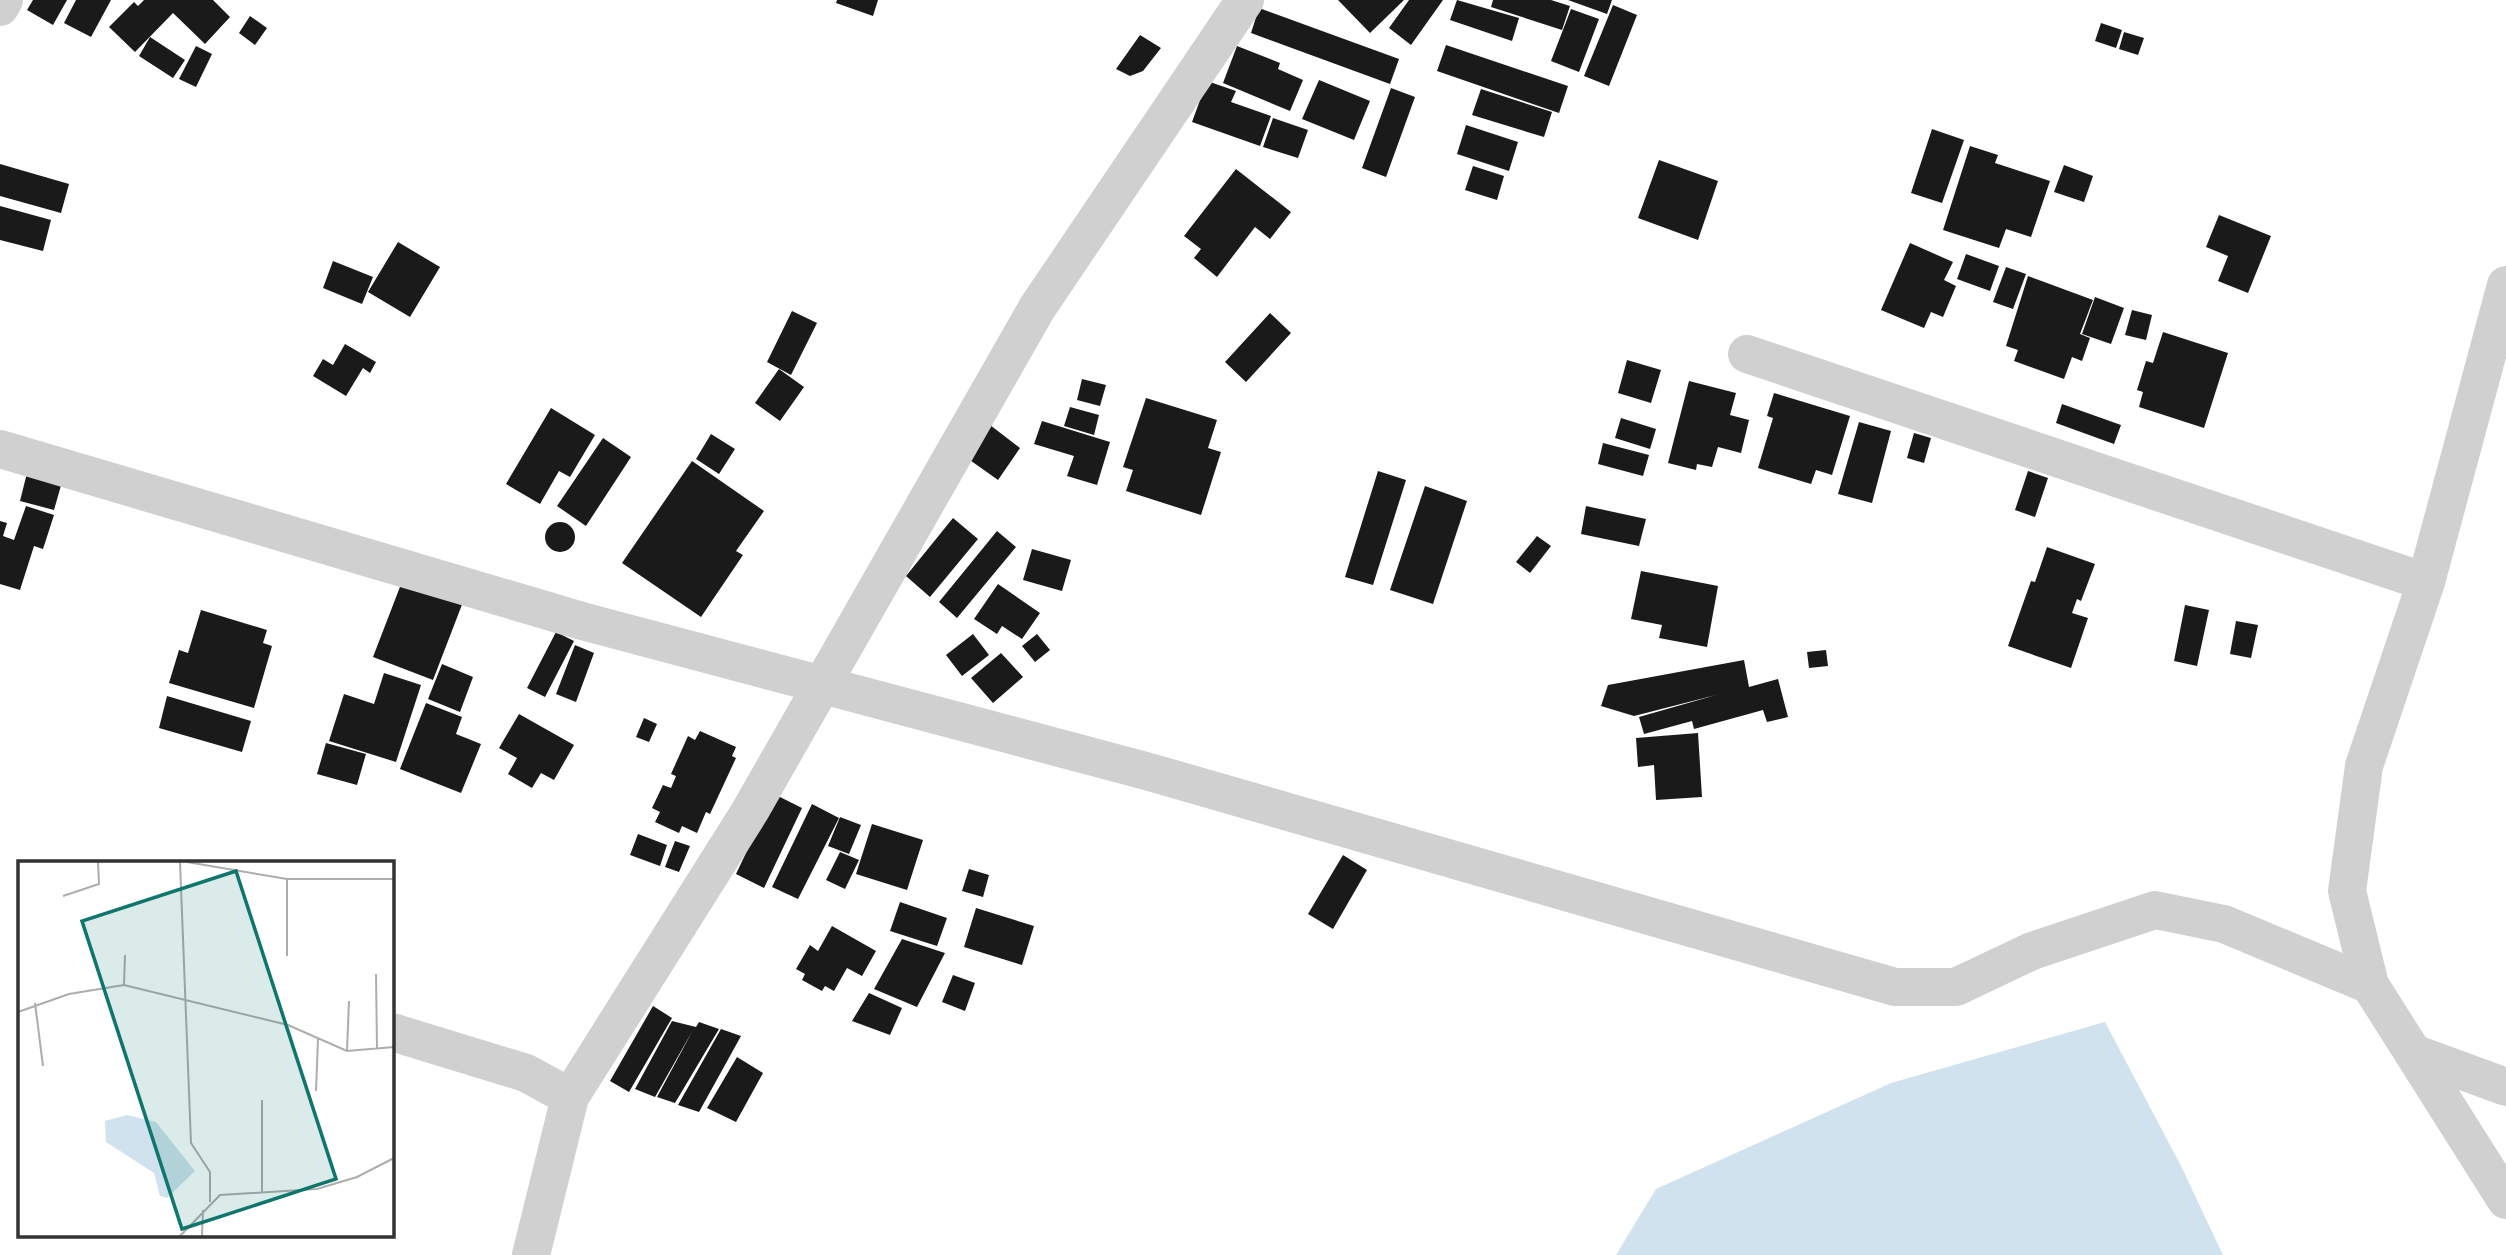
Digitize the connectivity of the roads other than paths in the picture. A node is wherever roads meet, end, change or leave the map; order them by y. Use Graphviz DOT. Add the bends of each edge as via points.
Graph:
graph roads {
  1 [pos="4,0"];
  2 [pos="1245,0"];
  3 [pos="0,7"];
  4 [pos="2506,285"];
  5 [pos="1746,354"];
  6 [pos="0,449"];
  7 [pos="2426,582"];
  8 [pos="821,684"];
  9 [pos="2370,985"];
  10 [pos="394,1033"];
  11 [pos="2416,1054"];
  12 [pos="2506,1087"];
  13 [pos="570,1097"];
  14 [pos="2506,1200"];
  15 [pos="531,1255"];
  1 -- 3 [label="street"];
  2 -- 8 [label="street" via="1037,308"];
  4 -- 7 [label="street"];
  5 -- 7 [label="street"];
  6 -- 8 [label="street" via="582,621"];
  7 -- 9 [label="street" via="2364,766 2347,891"];
  8 -- 9 [label="street" via="1146,771 1895,986 1956,987 2032,951 2155,910 2224,924"];
  8 -- 13 [label="street" via="750,811"];
  9 -- 11 [label="street"];
  10 -- 13 [label="street" via="526,1073"];
  11 -- 12 [label="street"];
  11 -- 14 [label="street"];
  13 -- 15 [label="street"];
}
